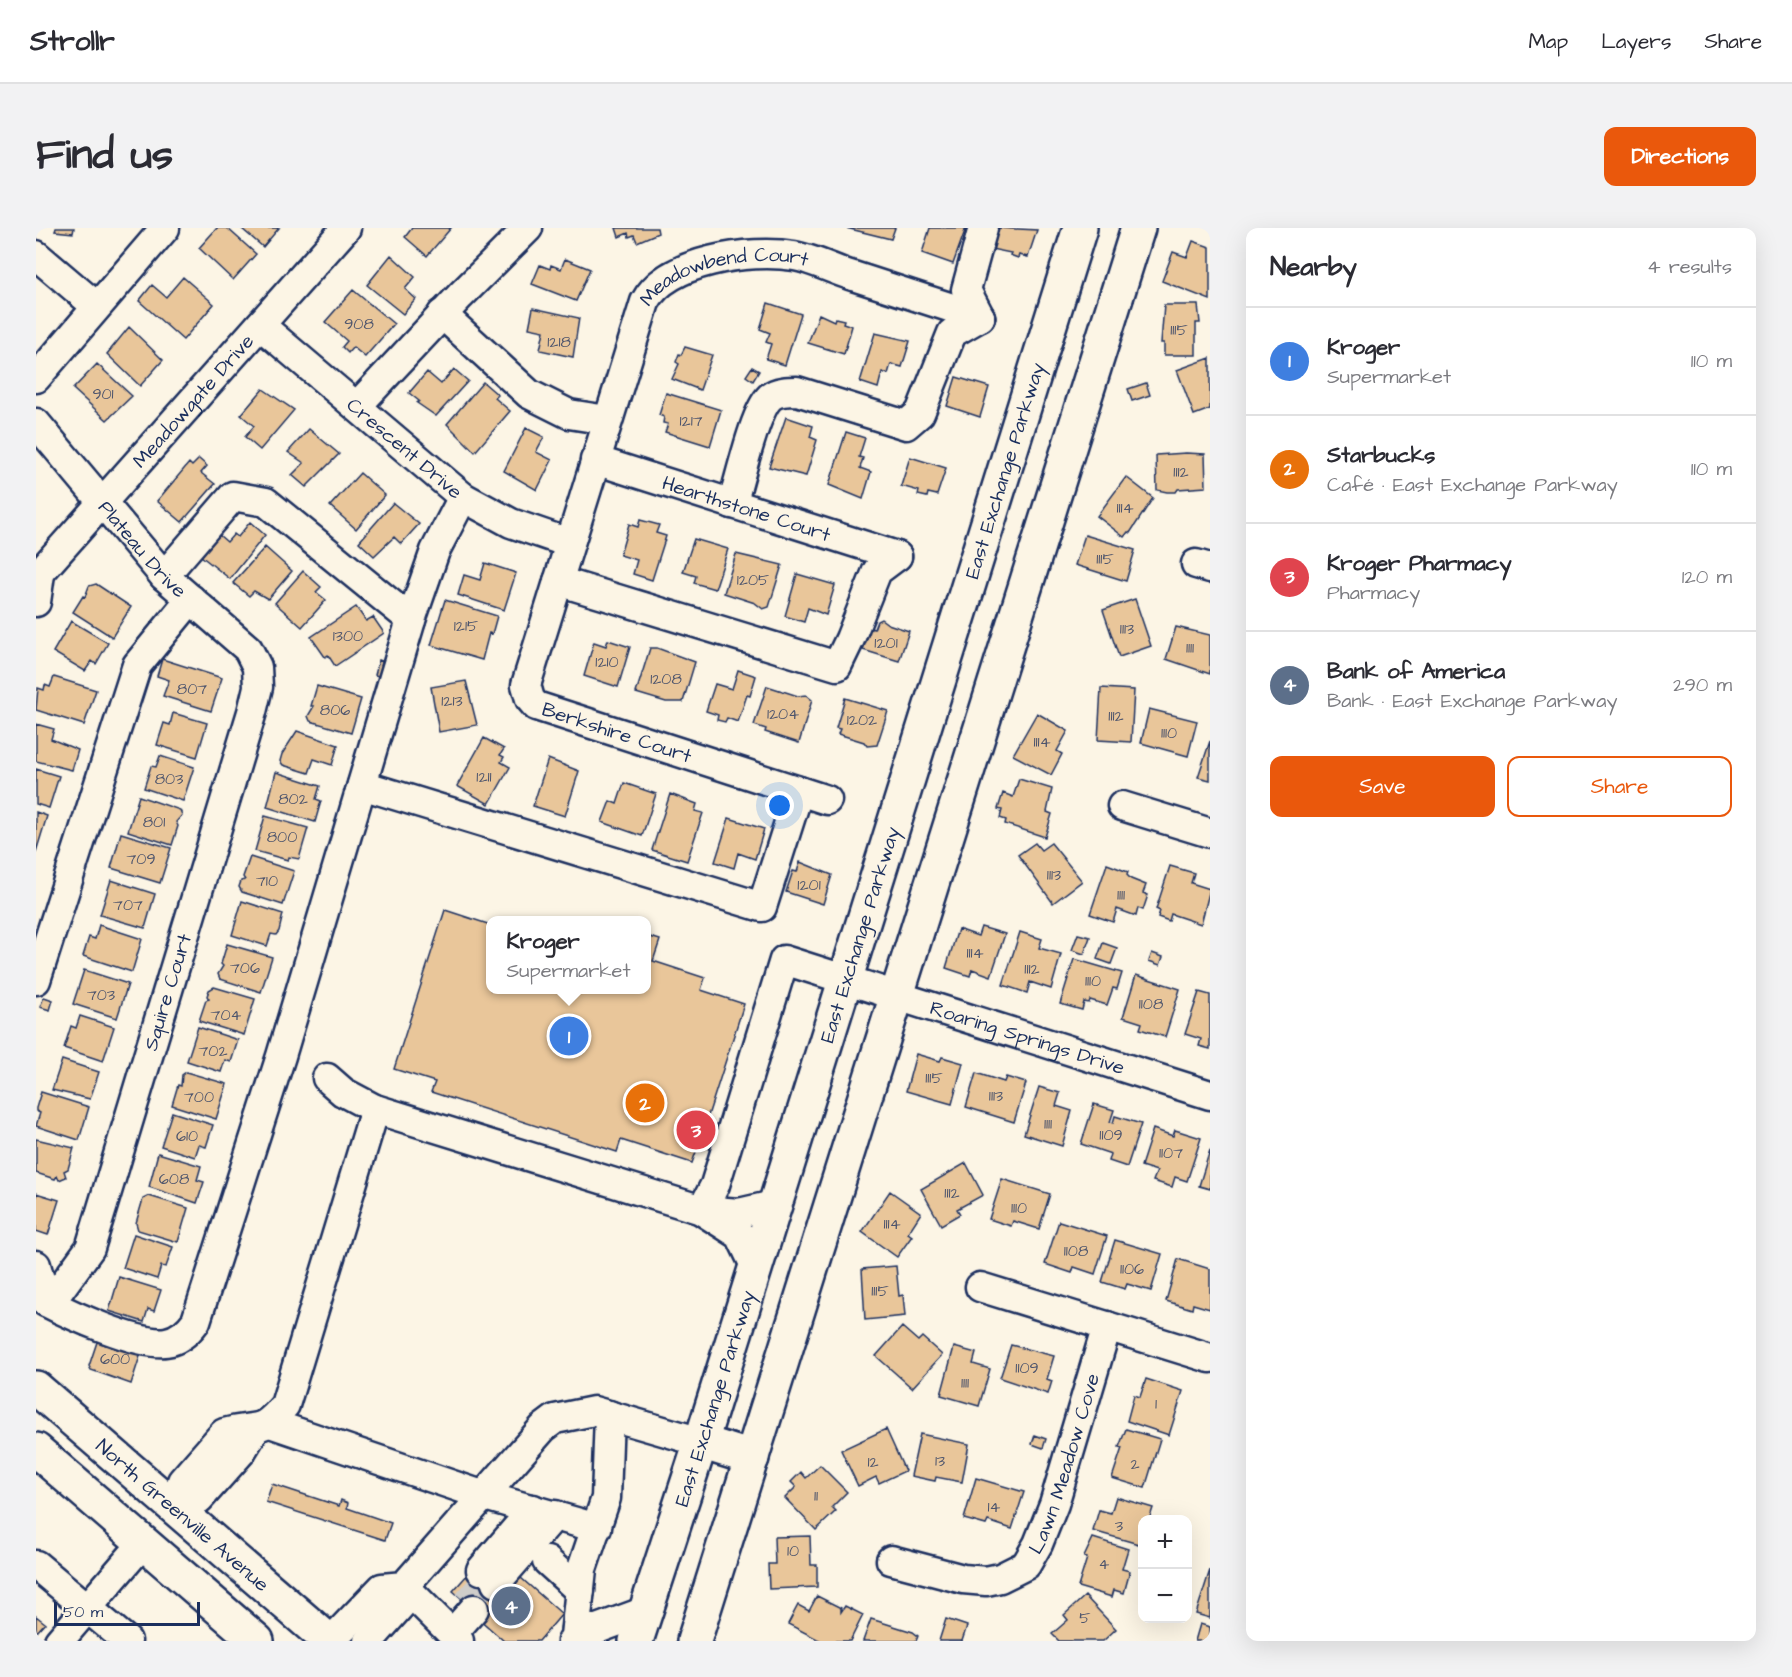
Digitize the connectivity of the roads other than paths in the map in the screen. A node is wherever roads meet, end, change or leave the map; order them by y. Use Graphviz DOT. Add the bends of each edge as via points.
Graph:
graph roads {
  1 [pos="165,228"];
  2 [pos="346,228"];
  3 [pos="528,228"];
  4 [pos="983,228"];
  5 [pos="1080,228"];
  6 [pos="1138,228"];
  7 [pos="36,255"];
  8 [pos="96,306"];
  9 [pos="442,314"];
  10 [pos="980,317"];
  11 [pos="260,325"];
  12 [pos="36,378"];
  13 [pos="357,406"];
  14 [pos="608,420"];
  15 [pos="36,423"];
  16 [pos="595,460"];
  17 [pos="463,497"];
  18 [pos="103,501"];
  19 [pos="732,504"];
  20 [pos="569,543"];
  21 [pos="164,576"];
  22 [pos="558,581"];
  23 [pos="37,584"];
  24 [pos="192,599"];
  25 [pos="411,620"];
  26 [pos="257,667"];
  27 [pos="362,785"];
  28 [pos="799,791"];
  29 [pos="827,800"];
  30 [pos="1122,806"];
  31 [pos="1210,833"];
  32 [pos="846,979"];
  33 [pos="36,980"];
  34 [pos="896,995"];
  35 [pos="327,1078"];
  36 [pos="1210,1095"];
  37 [pos="375,1109"];
  38 [pos="774,1205"];
  39 [pos="702,1210"];
  40 [pos="36,1265"];
  41 [pos="755,1266"];
  42 [pos="980,1287"];
  43 [pos="46,1302"];
  44 [pos="1107,1326"];
  45 [pos="1210,1358"];
  46 [pos="36,1388"];
  47 [pos="609,1415"];
  48 [pos="263,1426"];
  49 [pos="701,1442"];
  50 [pos="36,1450"];
  51 [pos="752,1458"];
  52 [pos="485,1496"];
  53 [pos="174,1507"];
  54 [pos="544,1512"];
  55 [pos="597,1527"];
  56 [pos="143,1543"];
  57 [pos="891,1560"];
  58 [pos="547,1561"];
  59 [pos="36,1565"];
  60 [pos="489,1576"];
  61 [pos="404,1586"];
  62 [pos="580,1591"];
  63 [pos="467,1603"];
  64 [pos="87,1607"];
  65 [pos="641,1626"];
  66 [pos="449,1631"];
  67 [pos="574,1635"];
  68 [pos="58,1641"];
  69 [pos="127,1641"];
  70 [pos="257,1641"];
  71 [pos="330,1641"];
  72 [pos="369,1641"];
  73 [pos="694,1641"];
  1 -- 8 [label="street"];
  2 -- 11 [label="street, Meadowgate Drive"];
  3 -- 9 [label="street"];
  4 -- 10 [label="street" via="966,290"];
  5 -- 32 [label="main road, East Exchange Parkway"];
  6 -- 34 [label="main road"];
  7 -- 8 [label="street"];
  8 -- 12 [label="street"];
  9 -- 13 [label="street"];
  9 -- 14 [label="street" via="530,394 569,414"];
  10 -- 14 [label="street, Meadowbend Court" via="794,256 702,263 668,276 652,288"];
  10 -- 19 [label="street" via="952,333 920,413 906,425 797,391 771,395 761,411"];
  11 -- 13 [label="street, Crescent Drive"];
  11 -- 18 [label="street, Meadowgate Drive"];
  13 -- 17 [label="street, Crescent Drive"];
  14 -- 16 [label="street, Meadowbend Court"];
  15 -- 18 [label="street, Plateau Drive"];
  16 -- 19 [label="street, Hearthstone Court"];
  16 -- 20 [label="street, Meadowbend Court"];
  17 -- 20 [label="street, Crescent Drive" via="511,523"];
  17 -- 25 [label="street" via="435,551"];
  18 -- 21 [label="street, Plateau Drive"];
  18 -- 23 [label="street, Meadowgate Drive"];
  19 -- 22 [label="street, Hearthstone Court" via="897,556 877,571 837,666"];
  20 -- 22 [label="street, Berkshire Court"];
  21 -- 24 [label="street, Plateau Drive"];
  21 -- 25 [label="street" via="233,496 266,502"];
  22 -- 28 [label="street, Berkshire Court" via="526,685 536,706"];
  24 -- 26 [label="street, Plateau Drive" via="248,649"];
  24 -- 33 [label="street" via="137,665"];
  25 -- 27 [label="street"];
  26 -- 43 [label="street, Squire Court" via="258,687 252,712 90,1248 55,1296"];
  27 -- 28 [label="street" via="762,907"];
  27 -- 43 [label="street" via="282,1056 196,1321 178,1338 154,1342 83,1321"];
  28 -- 29 [label="street, Berkshire Court"];
  30 -- 31 [label="street"];
  32 -- 34 [label="street, Roaring Springs Drive"];
  32 -- 38 [label="main road, East Exchange Parkway"];
  32 -- 39 [label="street, Roaring Springs Drive" via="784,960 715,1185"];
  34 -- 36 [label="street, Roaring Springs Drive"];
  34 -- 51 [label="main road"];
  35 -- 37 [label="street" via="349,1096"];
  37 -- 39 [label="street"];
  37 -- 48 [label="street" via="285,1405"];
  38 -- 39 [label="street" via="739,1213"];
  38 -- 41 [label="main road, East Exchange Parkway"];
  39 -- 41 [label="street" via="740,1235"];
  40 -- 43 [label="street"];
  41 -- 49 [label="main road, East Exchange Parkway"];
  42 -- 44 [label="street"];
  44 -- 45 [label="street"];
  44 -- 57 [label="street, Lawn Meadow Cove" via="1053,1504 1026,1565 986,1581 963,1579"];
  46 -- 53 [label="main road, North Greenville Avenue"];
  47 -- 49 [label="street"];
  47 -- 52 [label="street" via="594,1411 555,1419"];
  47 -- 55 [label="street" via="606,1498"];
  48 -- 52 [label="street"];
  48 -- 53 [label="street" via="224,1432 182,1481"];
  49 -- 51 [label="main road"];
  49 -- 65 [label="main road, East Exchange Parkway"];
  50 -- 56 [label="main road"];
  51 -- 73 [label="main road"];
  52 -- 54 [label="street"];
  52 -- 61 [label="street"];
  53 -- 56 [label="main road"];
  53 -- 71 [label="main road, North Greenville Avenue"];
  54 -- 55 [label="street"];
  54 -- 60 [label="street"];
  55 -- 62 [label="street" via="582,1569"];
  56 -- 64 [label="street"];
  56 -- 70 [label="main road"];
  58 -- 62 [label="street"];
  59 -- 64 [label="street"];
  61 -- 66 [label="street"];
  61 -- 71 [label="street" via="382,1588"];
  61 -- 72 [label="street" via="401,1605"];
  62 -- 67 [label="street"];
  63 -- 66 [label="street"];
  64 -- 68 [label="street"];
  64 -- 69 [label="street"];
  65 -- 67 [label="street"];
}
